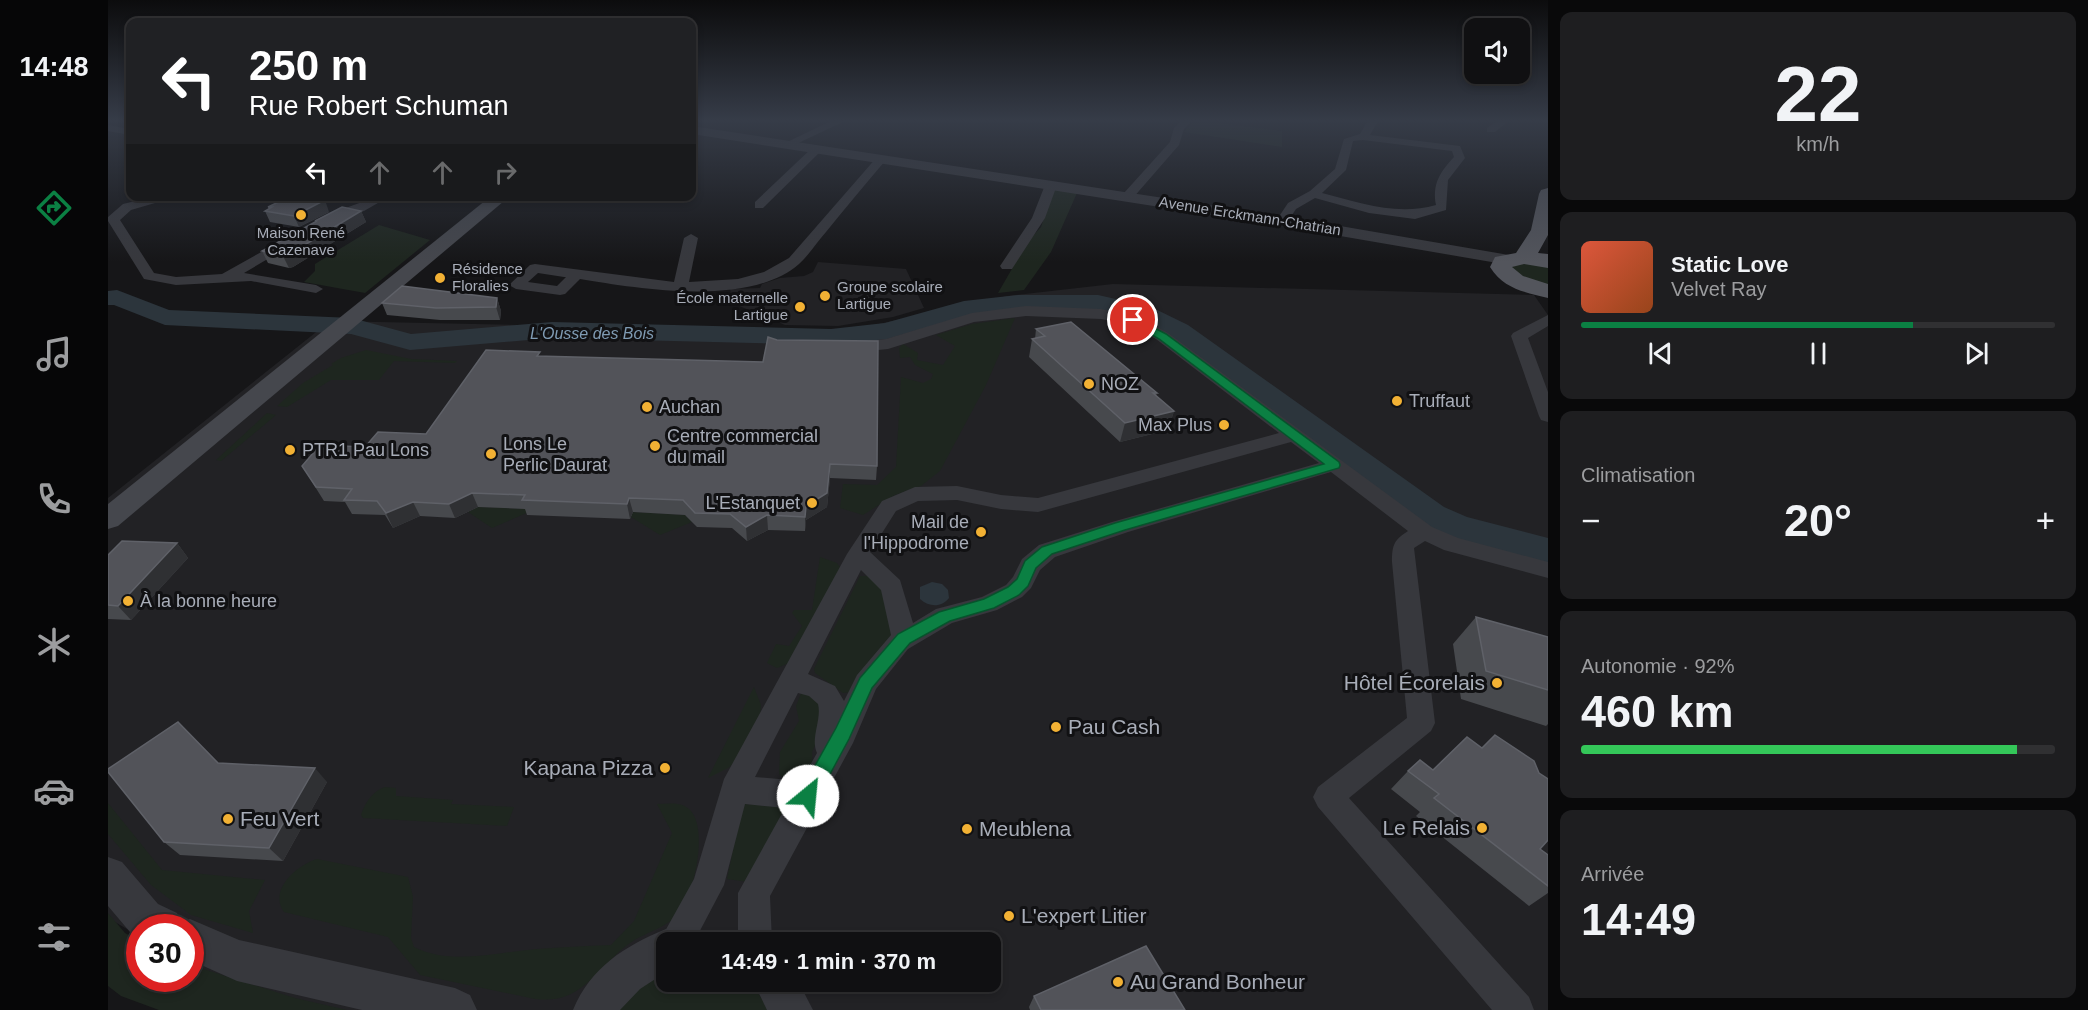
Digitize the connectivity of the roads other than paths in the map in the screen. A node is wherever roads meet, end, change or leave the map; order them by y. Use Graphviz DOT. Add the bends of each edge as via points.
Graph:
graph roads {
  1 [pos="798,167"];
  2 [pos="874,167"];
  3 [pos="934,167"];
  4 [pos="1154,167"];
  5 [pos="1341,167"];
  6 [pos="1452,167"];
  7 [pos="1051,185"];
  8 [pos="1314,194"];
  9 [pos="1548,194"];
  10 [pos="1128,196"];
  11 [pos="153,201"];
  12 [pos="376,201"];
  13 [pos="496,201"];
  14 [pos="759,205"];
  15 [pos="1282,221"];
  16 [pos="315,226"];
  17 [pos="297,236"];
  18 [pos="1545,237"];
  19 [pos="691,238"];
  20 [pos="1548,261"];
  21 [pos="1512,263"];
  22 [pos="1007,266"];
  23 [pos="578,273"];
  24 [pos="223,279"];
  25 [pos="638,283"];
  26 [pos="681,286"];
  27 [pos="316,289"];
  28 [pos="1543,294"];
  29 [pos="628,299"];
  30 [pos="1548,320"];
  31 [pos="835,348"];
  32 [pos="1548,416"];
  33 [pos="1294,435"];
  34 [pos="1334,465"];
  35 [pos="108,519"];
  36 [pos="1424,532"];
  37 [pos="858,554"];
  38 [pos="1548,570"];
  39 [pos="904,638"];
  40 [pos="790,680"];
  41 [pos="824,767"];
  42 [pos="734,789"];
  43 [pos="808,796"];
  44 [pos="108,876"];
  45 [pos="141,914"];
  46 [pos="682,932"];
  47 [pos="755,932"];
  48 [pos="204,945"];
  49 [pos="656,954"];
  50 [pos="780,992"];
  51 [pos="589,1008"];
  52 [pos="455,1010"];
  53 [pos="791,1010"];
  54 [pos="1516,1010"];
  1 -- 14 [label="street"];
  2 -- 26 [label="street" via="784,269 751,281"];
  3 -- 7 [label="street, Avenue Erckmann-Chatrian"];
  4 -- 10 [label="street"];
  5 -- 8 [label="street"];
  6 -- 8 [label="street" via="1444,175 1438,193 1442,207 1415,215 1369,209"];
  7 -- 10 [label="street, Avenue Erckmann-Chatrian"];
  7 -- 22 [label="street" via="1036,226"];
  8 -- 15 [label="street" via="1292,206"];
  9 -- 18 [label="main road"];
  10 -- 15 [label="street, Avenue Erckmann-Chatrian"];
  11 -- 24 [label="street" via="128,207 113,219 150,276 176,281"];
  12 -- 16 [label="street"];
  13 -- 35 [label="main road"];
  15 -- 21 [label="street, Avenue Erckmann-Chatrian" via="1474,261"];
  17 -- 24 [label="street"];
  18 -- 21 [label="main road"];
  19 -- 26 [label="street"];
  20 -- 21 [label="main road"];
  21 -- 28 [label="main road" via="1515,280"];
  23 -- 25 [label="street"];
  24 -- 27 [label="street" via="251,278"];
  25 -- 26 [label="street"];
  25 -- 29 [label="street"];
  30 -- 32 [label="street" via="1519,336"];
  31 -- 33 [label="street" via="888,344 972,318 1004,313 1059,311 1133,320 1162,336"];
  33 -- 34 [label="street"];
  33 -- 37 [label="street" via="1038,505 957,493 915,494 889,506"];
  34 -- 36 [label="street"];
  34 -- 39 [label="street" via="1047,551 1030,565 1014,591 989,604 945,616"];
  36 -- 38 [label="street" via="1452,544"];
  36 -- 54 [label="street" via="1403,545 1420,723 1328,797"];
  37 -- 39 [label="street" via="892,585"];
  37 -- 40 [label="street"];
  39 -- 41 [label="street" via="866,683"];
  40 -- 41 [label="street" via="816,686 832,700 835,712"];
  40 -- 42 [label="street"];
  41 -- 43 [label="street"];
  42 -- 43 [label="street"];
  42 -- 46 [label="street" via="708,885"];
  43 -- 47 [label="street" via="754,892"];
  44 -- 45 [label="street"];
  48 -- 52 [label="street" via="237,960"];
  49 -- 51 [label="street" via="620,978"];
  50 -- 53 [label="street"];
}
